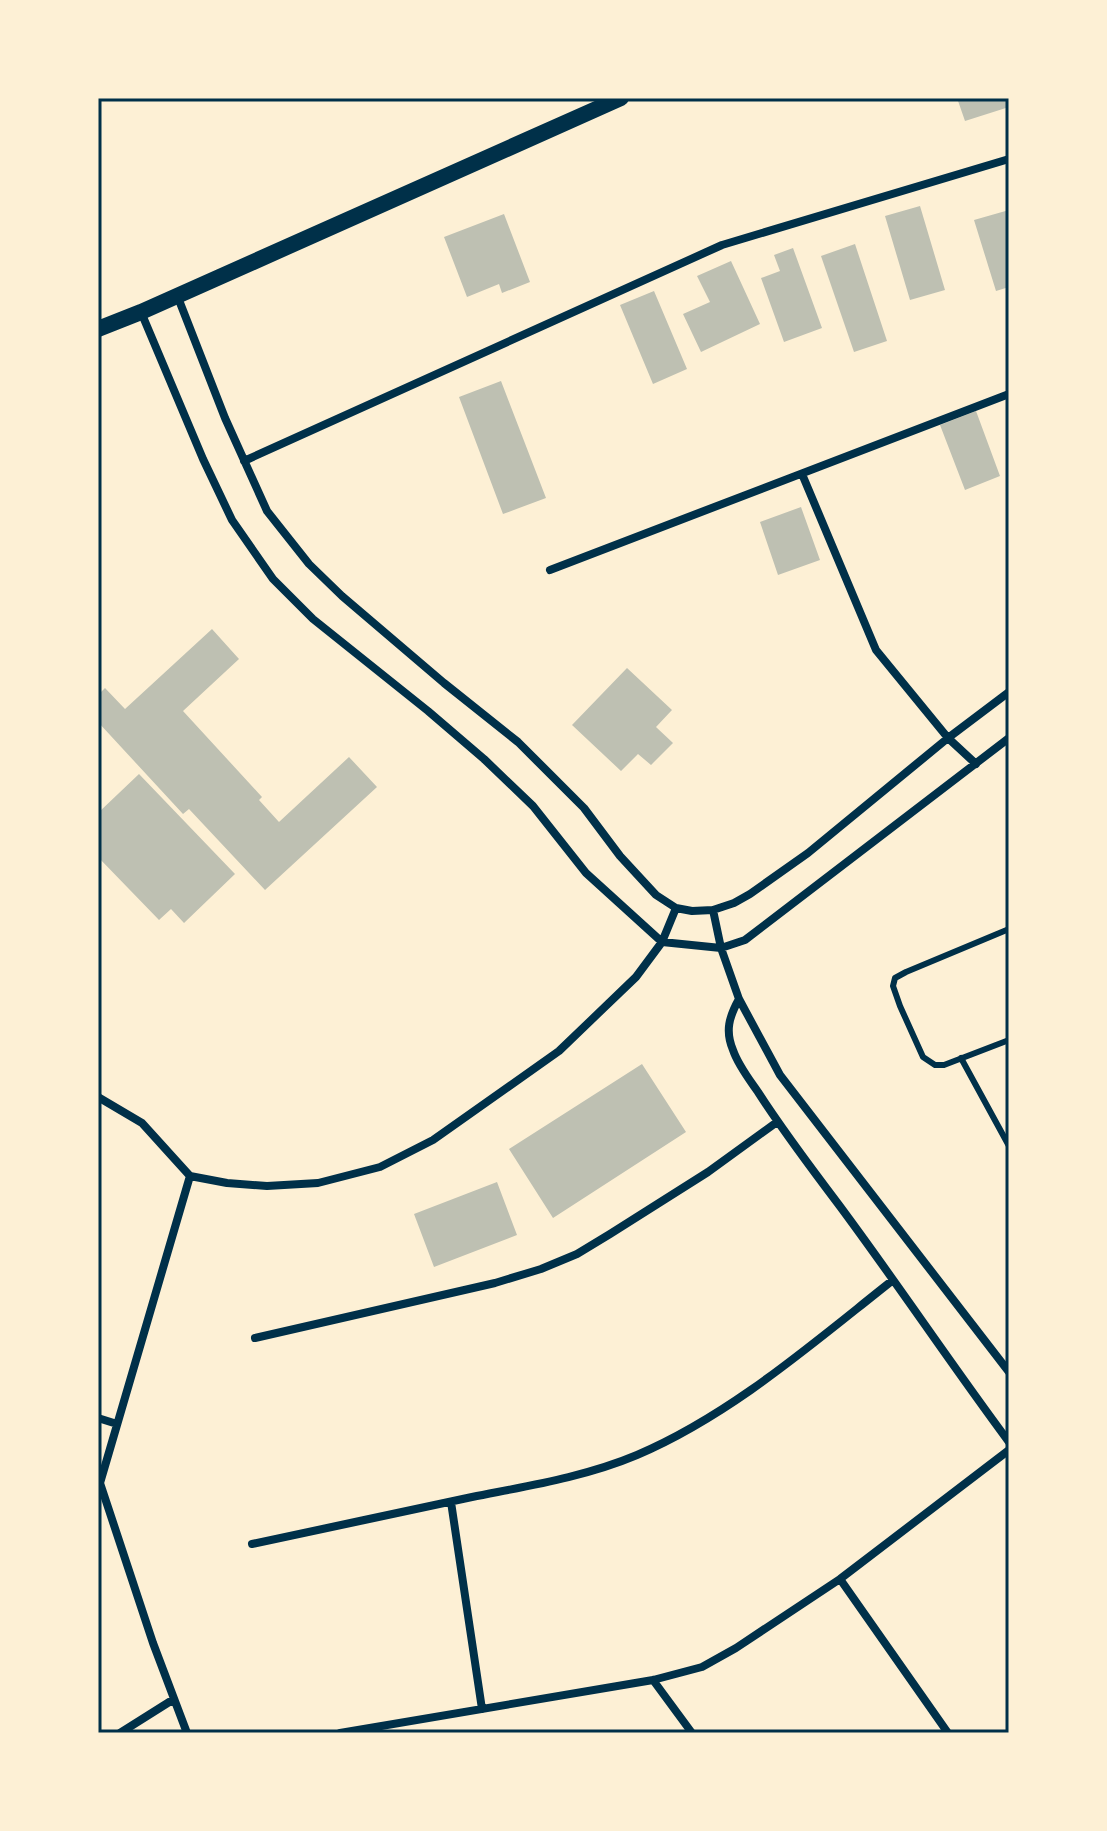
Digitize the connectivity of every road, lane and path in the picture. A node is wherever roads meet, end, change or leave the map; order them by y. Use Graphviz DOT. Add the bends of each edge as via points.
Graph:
graph roads {
  1 [pos="621,98"];
  2 [pos="1009,159"];
  3 [pos="177,295"];
  4 [pos="141,312"];
  5 [pos="98,329"];
  6 [pos="1009,394"];
  7 [pos="244,461"];
  8 [pos="802,474"];
  9 [pos="550,570"];
  10 [pos="1009,692"];
  11 [pos="948,738"];
  12 [pos="1009,738"];
  13 [pos="976,764"];
  14 [pos="676,908"];
  15 [pos="713,910"];
  16 [pos="1009,929"];
  17 [pos="662,942"];
  18 [pos="721,948"];
  19 [pos="739,999"];
  20 [pos="1009,1040"];
  21 [pos="961,1058"];
  22 [pos="98,1097"];
  23 [pos="777,1122"];
  24 [pos="1009,1146"];
  25 [pos="190,1176"];
  26 [pos="893,1280"];
  27 [pos="255,1338"];
  28 [pos="1009,1372"];
  29 [pos="98,1418"];
  30 [pos="117,1424"];
  31 [pos="1009,1442"];
  32 [pos="1009,1450"];
  33 [pos="99,1485"];
  34 [pos="451,1502"];
  35 [pos="252,1544"];
  36 [pos="840,1579"];
  37 [pos="653,1680"];
  38 [pos="174,1699"];
  39 [pos="482,1709"];
  40 [pos="120,1733"];
  41 [pos="187,1733"];
  42 [pos="340,1733"];
  43 [pos="692,1733"];
  44 [pos="948,1733"];
  1 -- 3 [label="main road"];
  2 -- 7 [label="street" via="722,245"];
  3 -- 4 [label="main road"];
  3 -- 7 [label="street"];
  4 -- 5 [label="main road"];
  4 -- 17 [label="street" via="232,520 273,579 313,619 484,759 533,806 586,873"];
  6 -- 8 [label="street"];
  7 -- 14 [label="street" via="267,511 309,564 518,742 584,808 656,895"];
  8 -- 9 [label="street"];
  8 -- 11 [label="street" via="876,650"];
  10 -- 11 [label="street"];
  11 -- 13 [label="street"];
  11 -- 15 [label="street" via="808,853 734,903"];
  12 -- 13 [label="street"];
  13 -- 18 [label="street" via="745,940"];
  14 -- 15 [label="street"];
  14 -- 17 [label="street"];
  15 -- 18 [label="street"];
  16 -- 21 [label="lane" via="895,978 900,1006 923,1057 935,1065"];
  17 -- 18 [label="street"];
  17 -- 25 [label="street" via="636,977 559,1051 433,1140 380,1167 318,1183 267,1186"];
  18 -- 19 [label="street"];
  19 -- 23 [label="street" via="729,1017 733,1053"];
  19 -- 28 [label="street" via="780,1075"];
  20 -- 21 [label="lane"];
  21 -- 24 [label="lane"];
  22 -- 25 [label="street" via="142,1123"];
  23 -- 26 [label="street"];
  23 -- 27 [label="street" via="610,1234 541,1269"];
  25 -- 30 [label="street"];
  26 -- 31 [label="street"];
  26 -- 34 [label="street" via="781,1367 667,1441 604,1467"];
  29 -- 30 [label="street"];
  30 -- 33 [label="street"];
  32 -- 36 [label="street"];
  33 -- 38 [label="street"];
  34 -- 35 [label="street"];
  34 -- 39 [label="street"];
  36 -- 37 [label="street" via="702,1667"];
  36 -- 44 [label="street"];
  37 -- 39 [label="street"];
  37 -- 43 [label="street"];
  38 -- 40 [label="street"];
  38 -- 41 [label="street"];
  39 -- 42 [label="street"];
}
